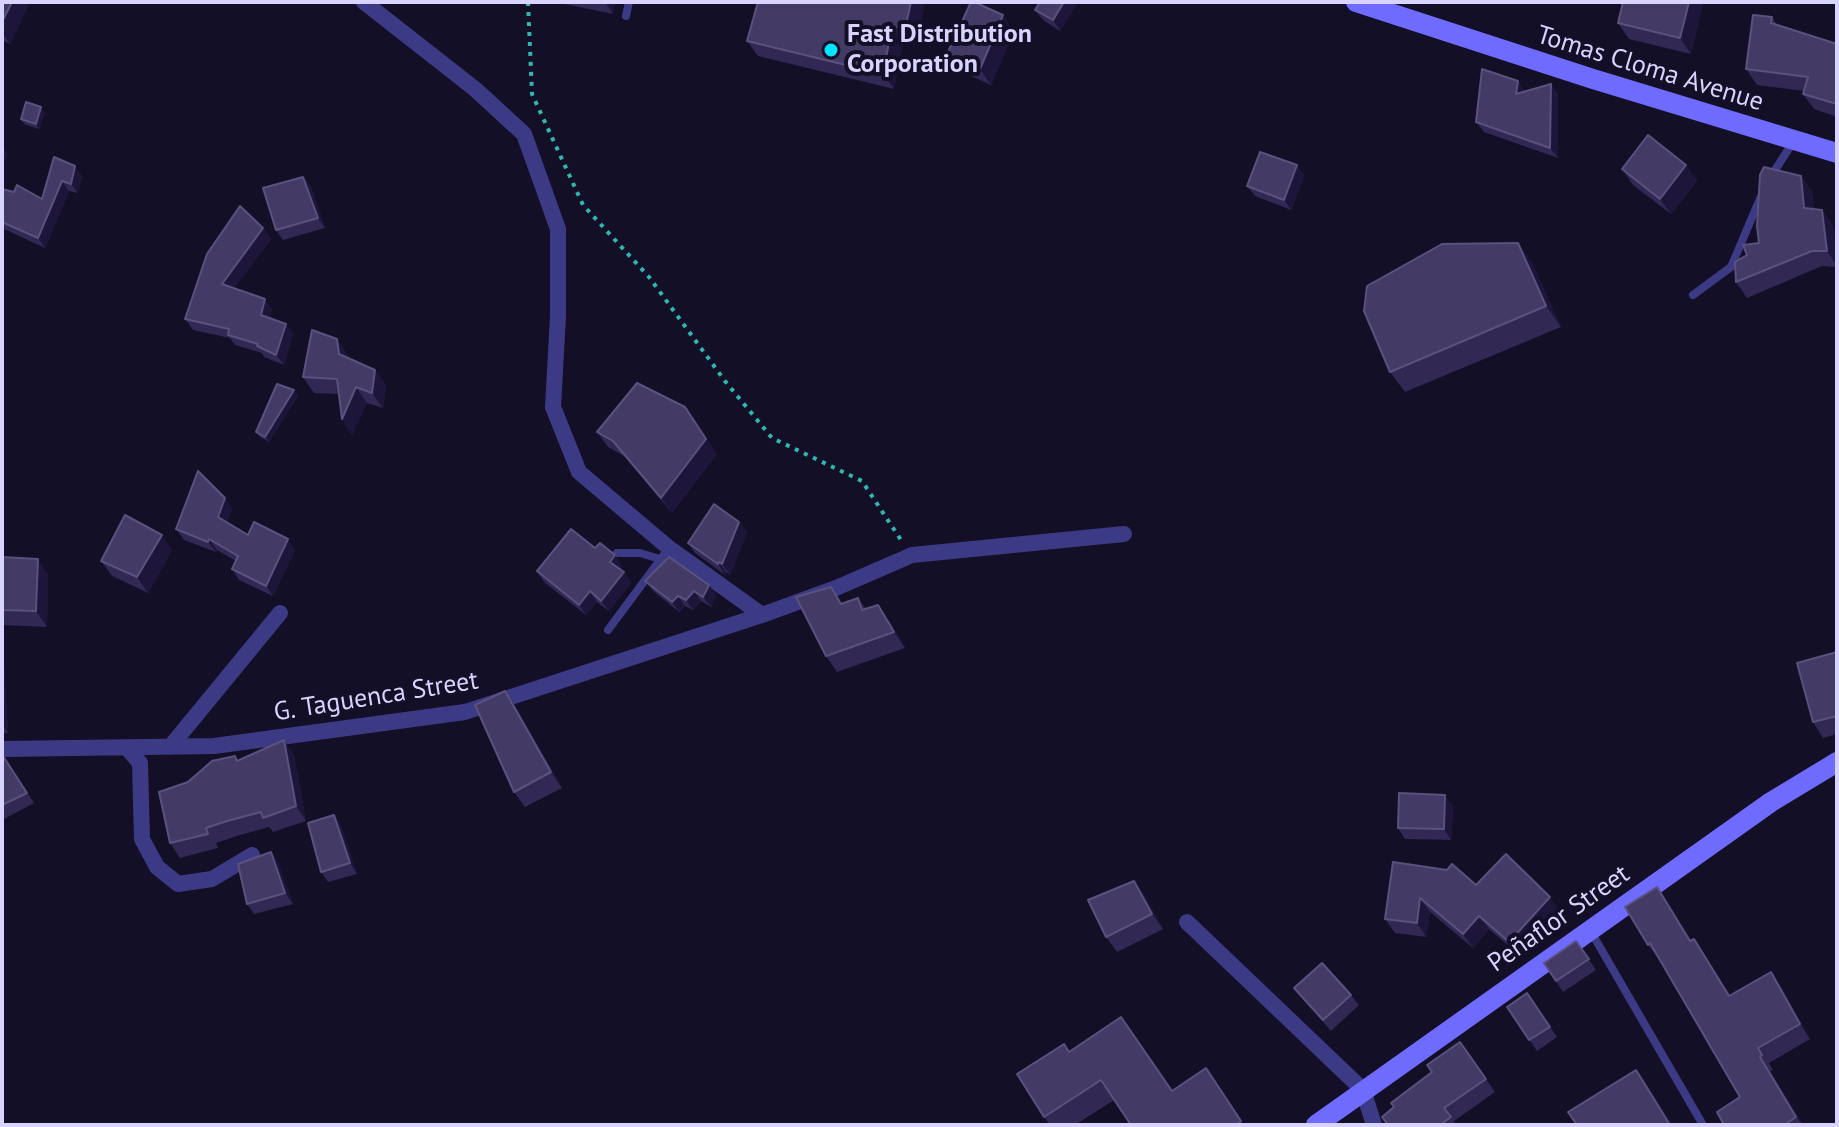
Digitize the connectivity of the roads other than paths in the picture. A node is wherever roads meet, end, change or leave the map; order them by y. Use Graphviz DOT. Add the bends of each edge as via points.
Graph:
graph roads {
  1 [pos="364,2"];
  2 [pos="629,2"];
  3 [pos="1356,2"];
  4 [pos="626,16"];
  5 [pos="1794,141"];
  6 [pos="1837,153"];
  7 [pos="1693,295"];
  8 [pos="1124,534"];
  9 [pos="617,553"];
  10 [pos="665,554"];
  11 [pos="280,613"];
  12 [pos="762,615"];
  13 [pos="608,630"];
  14 [pos="170,747"];
  15 [pos="127,748"];
  16 [pos="2,749"];
  17 [pos="1837,762"];
  18 [pos="252,855"];
  19 [pos="1187,922"];
  20 [pos="1589,929"];
  21 [pos="1363,1090"];
  22 [pos="1316,1125"];
  23 [pos="1374,1125"];
  24 [pos="1703,1125"];
  1 -- 10 [label="street" via="524,134 558,229 553,407 579,472"];
  2 -- 4 [label="lane"];
  3 -- 5 [label="main road, Tomas Cloma Avenue"];
  5 -- 6 [label="main road, Tomas Cloma Avenue"];
  5 -- 7 [label="lane" via="1767,182 1731,267"];
  8 -- 12 [label="street, G. Taguenca Street" via="912,555"];
  9 -- 10 [label="lane"];
  10 -- 12 [label="street"];
  10 -- 13 [label="lane"];
  11 -- 14 [label="street"];
  12 -- 14 [label="street, G. Taguenca Street" via="465,712"];
  14 -- 15 [label="street, G. Taguenca Street"];
  15 -- 16 [label="street, G. Taguenca Street"];
  15 -- 18 [label="street" via="140,763 142,839 157,867 178,884 212,879"];
  17 -- 20 [label="main road, Peñaflor Street"];
  19 -- 21 [label="street"];
  20 -- 21 [label="main road, Peñaflor Street"];
  20 -- 24 [label="lane"];
  21 -- 22 [label="main road, Peñaflor Street"];
  21 -- 23 [label="street"];
}
